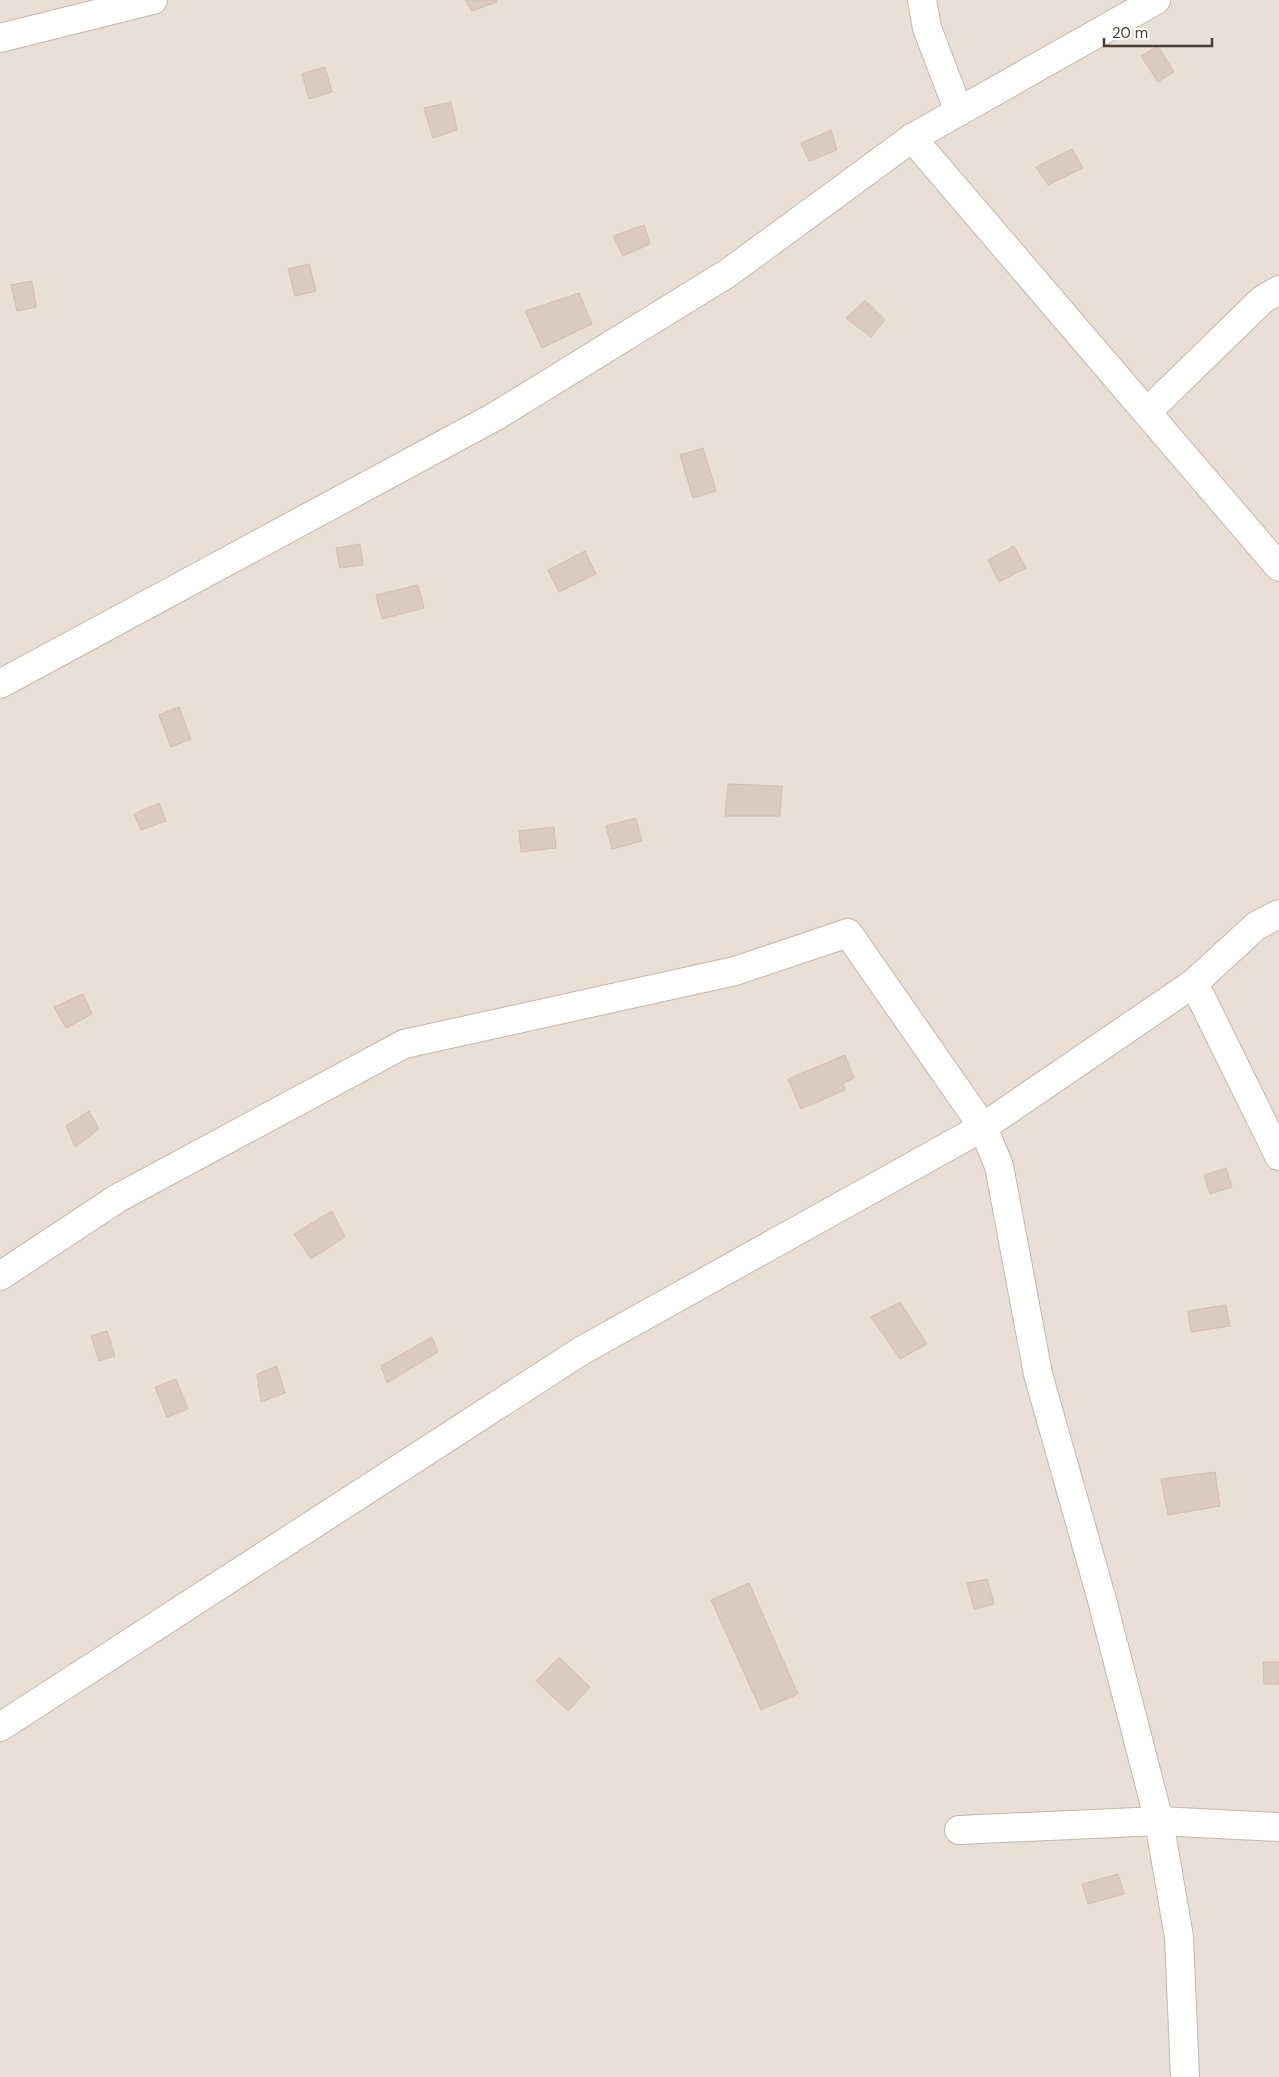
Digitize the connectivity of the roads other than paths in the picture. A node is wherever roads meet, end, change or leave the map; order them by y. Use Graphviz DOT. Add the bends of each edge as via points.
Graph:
graph roads {
  1 [pos="153,0"];
  2 [pos="922,0"];
  3 [pos="1156,0"];
  4 [pos="0,38"];
  5 [pos="959,112"];
  6 [pos="912,138"];
  7 [pos="1279,290"];
  8 [pos="1147,412"];
  9 [pos="1279,566"];
  10 [pos="0,684"];
  11 [pos="1279,914"];
  12 [pos="1194,983"];
  13 [pos="983,1127"];
  14 [pos="1279,1156"];
  15 [pos="0,1276"];
  16 [pos="0,1727"];
  17 [pos="1159,1821"];
  18 [pos="1279,1827"];
  19 [pos="959,1830"];
  20 [pos="1185,2077"];
  1 -- 4 [label="street"];
  2 -- 5 [label="street" via="927,28"];
  3 -- 5 [label="street"];
  5 -- 6 [label="street"];
  6 -- 8 [label="street"];
  6 -- 10 [label="street" via="728,273 496,416"];
  7 -- 8 [label="street" via="1262,300"];
  8 -- 9 [label="street"];
  11 -- 12 [label="street" via="1256,926"];
  12 -- 13 [label="street"];
  12 -- 14 [label="street"];
  13 -- 15 [label="street" via="848,933 736,971 404,1044 118,1198"];
  13 -- 16 [label="street" via="581,1351"];
  13 -- 17 [label="street" via="999,1166 1038,1374 1102,1600"];
  17 -- 18 [label="street"];
  17 -- 19 [label="street"];
  17 -- 20 [label="street" via="1179,1937"];
}
